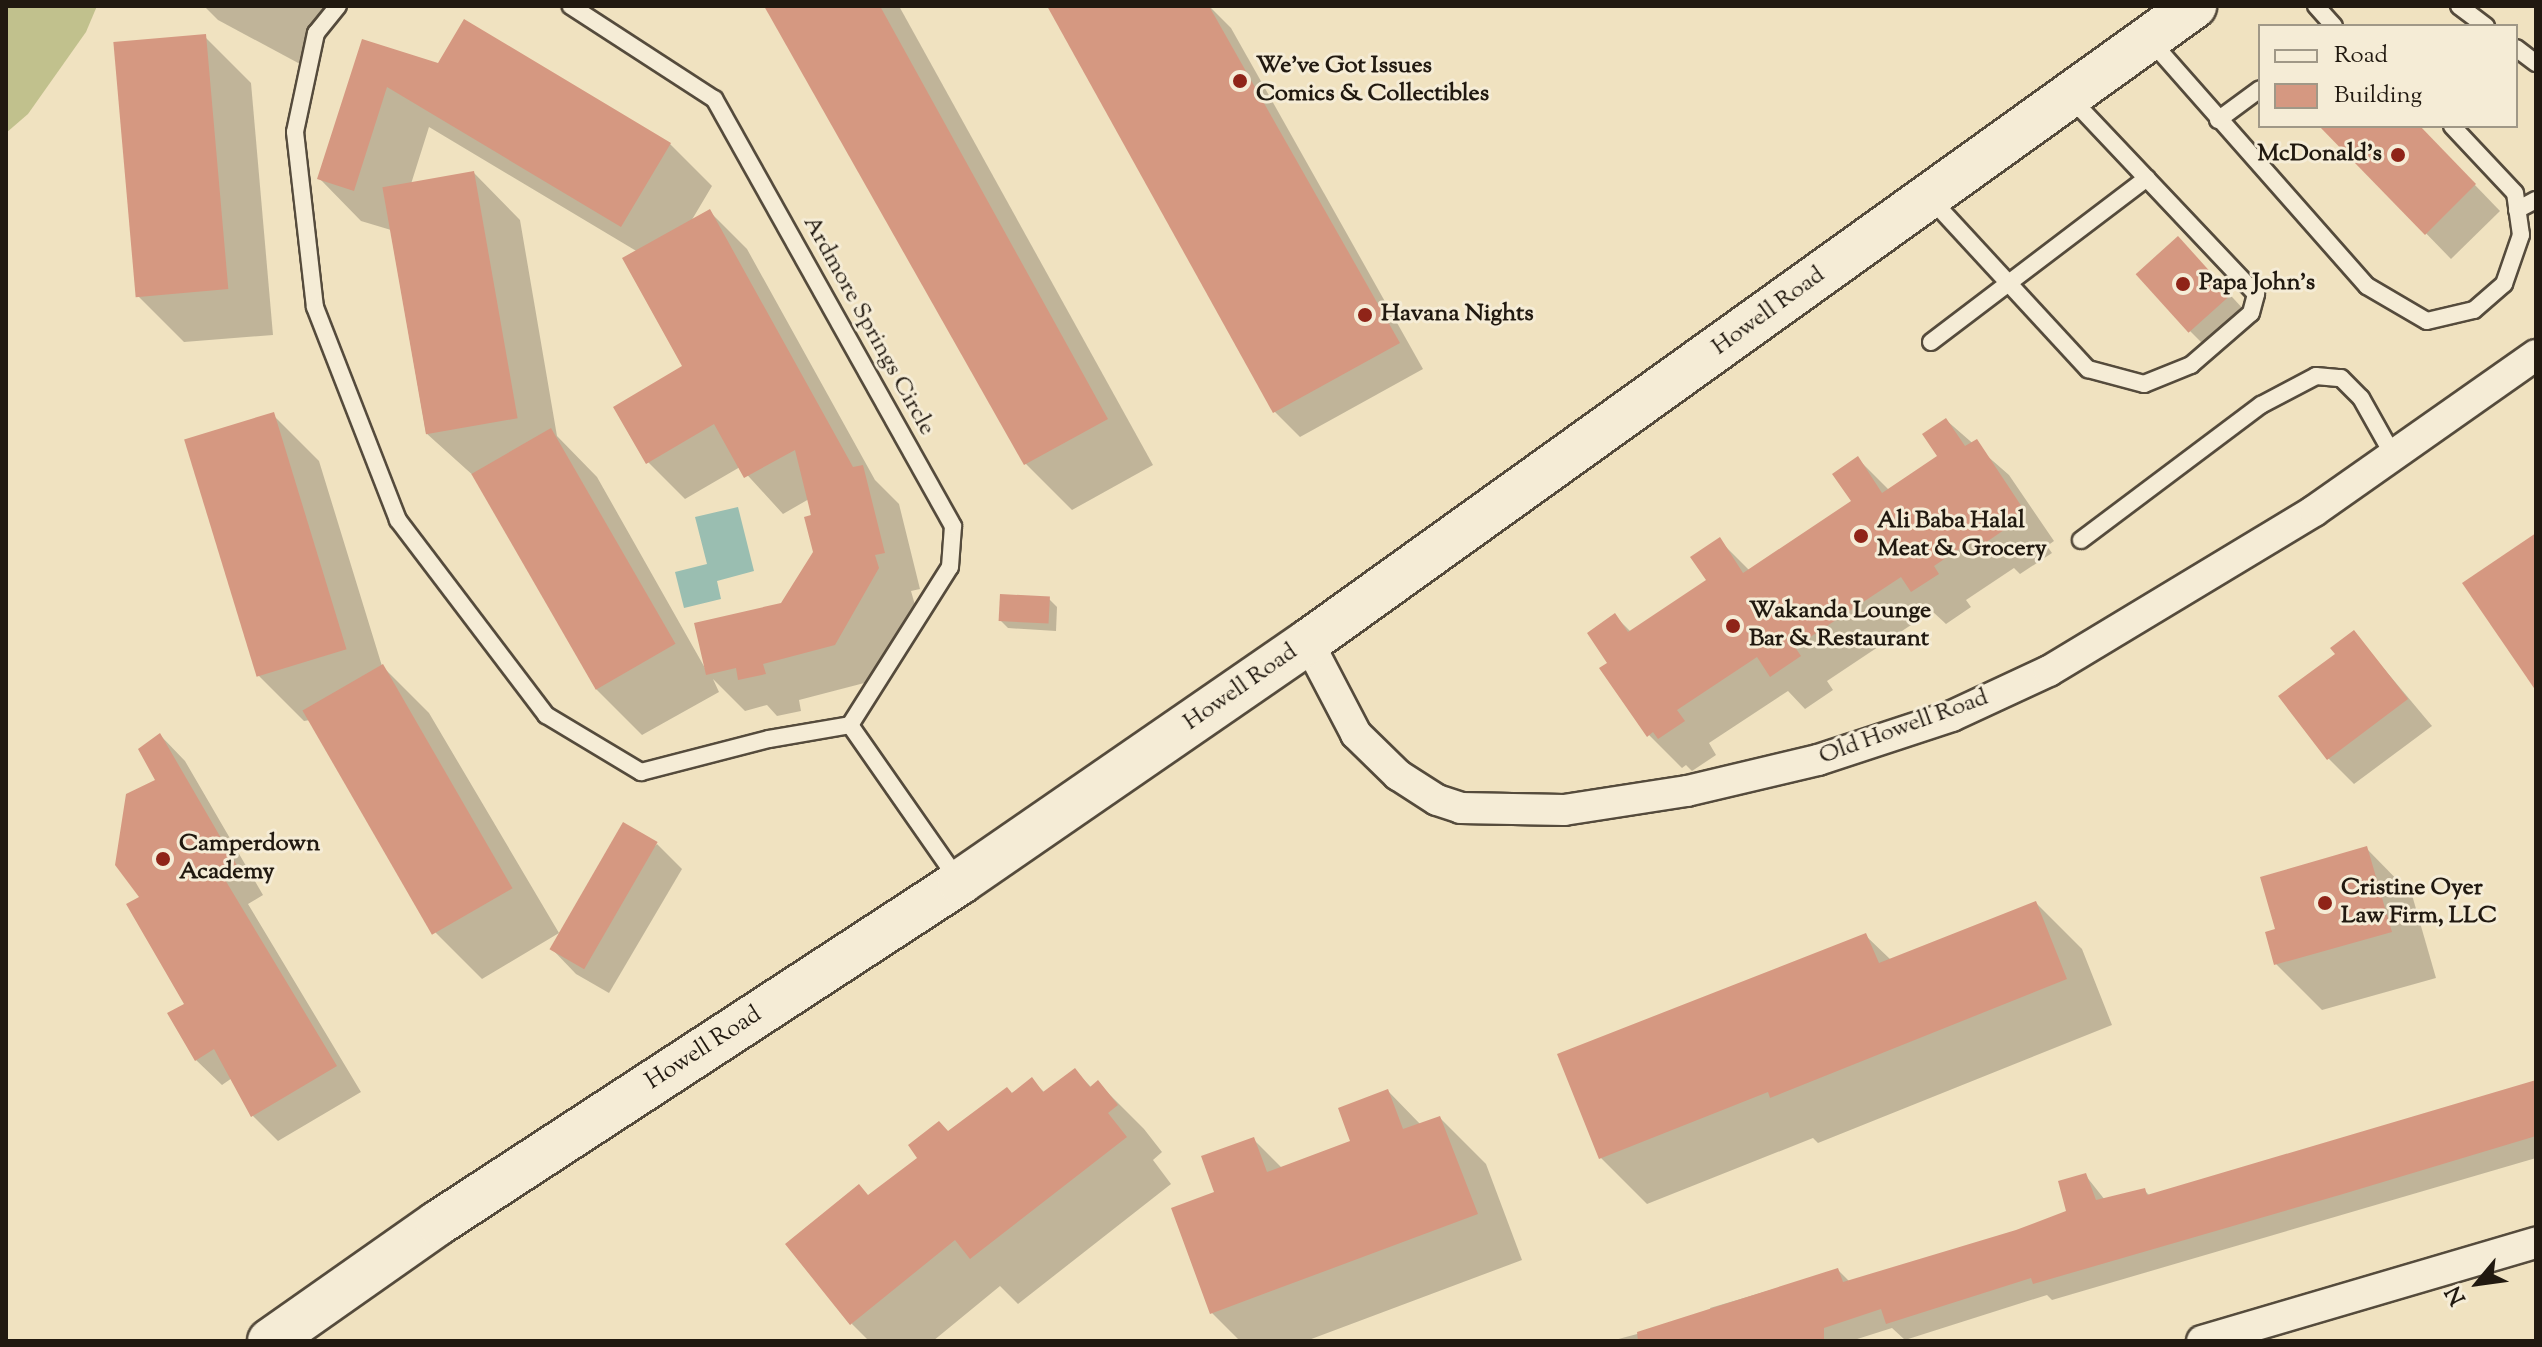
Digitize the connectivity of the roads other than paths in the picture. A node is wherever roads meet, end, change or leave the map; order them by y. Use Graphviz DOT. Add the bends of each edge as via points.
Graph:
graph roads {
  1 [pos="338,6"];
  2 [pos="571,6"];
  3 [pos="2194,6"];
  4 [pos="2316,6"];
  5 [pos="2459,6"];
  6 [pos="2332,24"];
  7 [pos="2483,24"];
  8 [pos="2149,39"];
  9 [pos="2518,50"];
  10 [pos="2536,63"];
  11 [pos="2258,90"];
  12 [pos="2069,96"];
  13 [pos="2218,120"];
  14 [pos="2454,128"];
  15 [pos="2147,178"];
  16 [pos="1929,196"];
  17 [pos="2536,200"];
  18 [pos="2517,210"];
  19 [pos="2011,286"];
  20 [pos="1931,342"];
  21 [pos="2536,355"];
  22 [pos="2393,455"];
  23 [pos="2081,540"];
  24 [pos="1308,642"];
  25 [pos="850,725"];
  26 [pos="960,882"];
  27 [pos="2536,1243"];
  28 [pos="2240,1336"];
  29 [pos="270,1341"];
  30 [pos="2202,1341"];
  1 -- 25 [label="lane" via="316,33 295,132 315,307 398,520 546,715 641,772 769,739"];
  2 -- 25 [label="lane, Ardmore Springs Circle" via="714,99 953,526 950,567"];
  3 -- 8 [label="main road, Howell Road"];
  4 -- 6 [label="lane"];
  5 -- 7 [label="lane"];
  8 -- 12 [label="main road, Howell Road"];
  8 -- 13 [label="lane"];
  9 -- 10 [label="lane"];
  11 -- 13 [label="lane"];
  12 -- 15 [label="lane"];
  12 -- 16 [label="main road, Howell Road"];
  13 -- 18 [label="lane" via="2367,286 2427,321 2474,310 2504,284 2521,235"];
  14 -- 18 [label="lane" via="2515,193"];
  15 -- 19 [label="lane"];
  15 -- 19 [label="lane" via="2256,294 2251,313 2191,365 2144,384 2088,369"];
  16 -- 19 [label="lane"];
  16 -- 24 [label="main road, Howell Road"];
  17 -- 18 [label="lane"];
  19 -- 20 [label="lane"];
  21 -- 22 [label="street, Old Howell Road"];
  22 -- 23 [label="lane" via="2361,398 2341,378 2316,376 2261,405"];
  22 -- 24 [label="street, Old Howell Road" via="2314,511 2049,671 1952,716 1818,760 1687,791 1564,810 1461,808 1437,800 1398,775 1356,734"];
  24 -- 26 [label="main road, Howell Road"];
  25 -- 26 [label="lane"];
  26 -- 29 [label="main road, Howell Road" via="448,1216"];
  27 -- 28 [label="street"];
  28 -- 30 [label="street"];
}
